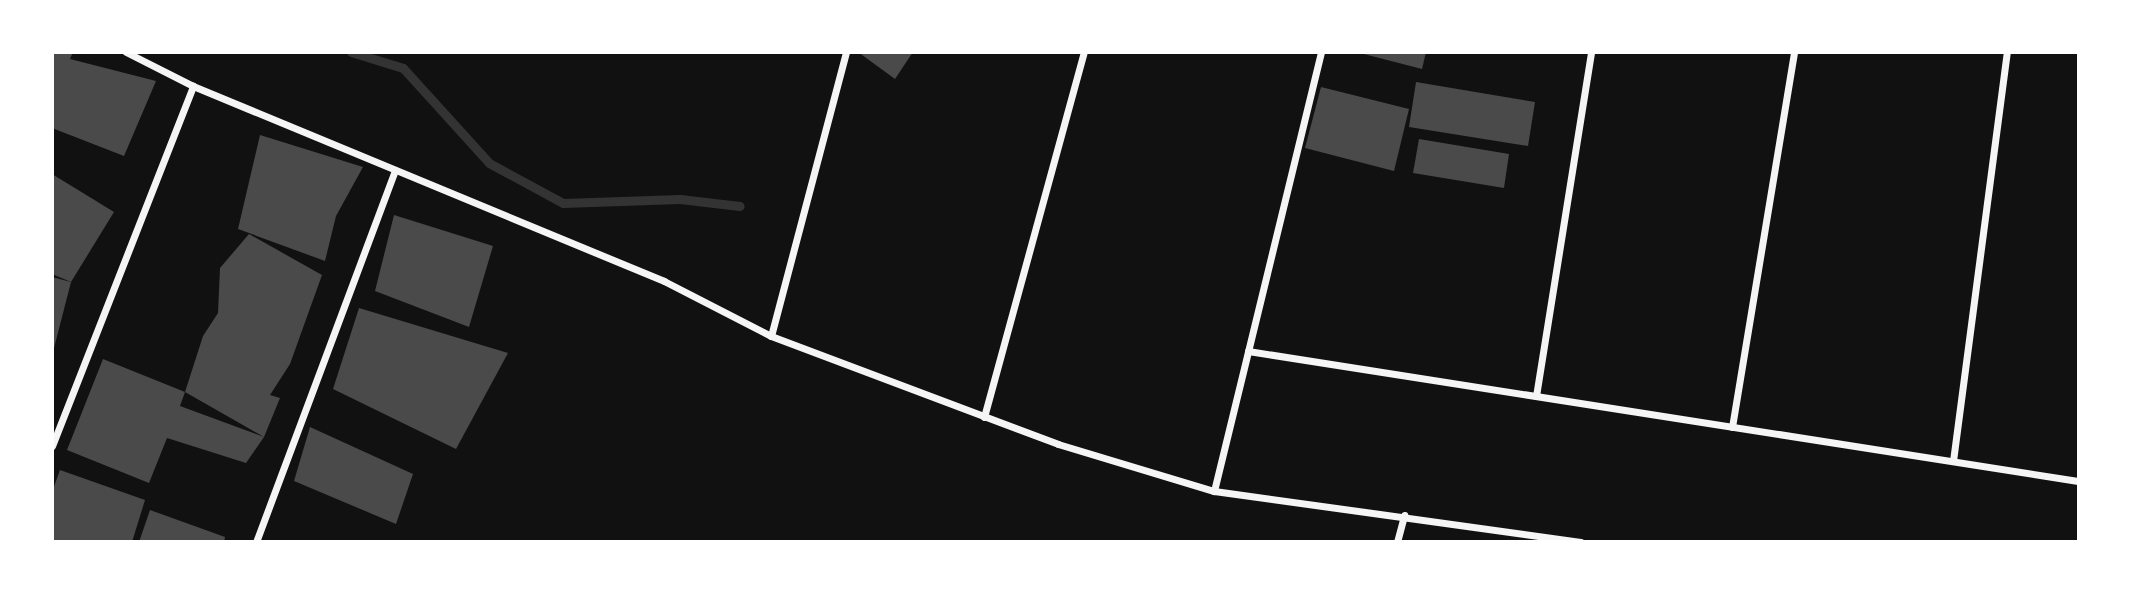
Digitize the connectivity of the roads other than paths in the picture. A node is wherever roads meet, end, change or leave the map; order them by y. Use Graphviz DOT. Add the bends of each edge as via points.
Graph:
graph roads {
  1 [pos="126,52"];
  2 [pos="846,52"];
  3 [pos="1084,52"];
  4 [pos="1321,52"];
  5 [pos="1591,52"];
  6 [pos="1794,52"];
  7 [pos="2007,52"];
  8 [pos="193,86"];
  9 [pos="395,170"];
  10 [pos="771,336"];
  11 [pos="1248,351"];
  12 [pos="1536,396"];
  13 [pos="984,416"];
  14 [pos="1732,426"];
  15 [pos="52,446"];
  16 [pos="1952,461"];
  17 [pos="2078,481"];
  18 [pos="1214,491"];
  19 [pos="1404,514"];
  20 [pos="256,541"];
  21 [pos="1397,541"];
  22 [pos="1580,541"];
  1 -- 8 [label="street"];
  2 -- 10 [label="street"];
  3 -- 13 [label="street"];
  4 -- 11 [label="street"];
  5 -- 12 [label="street"];
  6 -- 14 [label="street"];
  7 -- 16 [label="street"];
  8 -- 9 [label="street"];
  8 -- 15 [label="street"];
  9 -- 10 [label="street" via="664,281"];
  9 -- 20 [label="street"];
  10 -- 13 [label="street"];
  11 -- 12 [label="street"];
  11 -- 18 [label="street"];
  12 -- 14 [label="street"];
  13 -- 18 [label="street"];
  14 -- 16 [label="street"];
  16 -- 17 [label="street"];
  18 -- 19 [label="street"];
  19 -- 21 [label="street"];
  19 -- 22 [label="street"];
}
